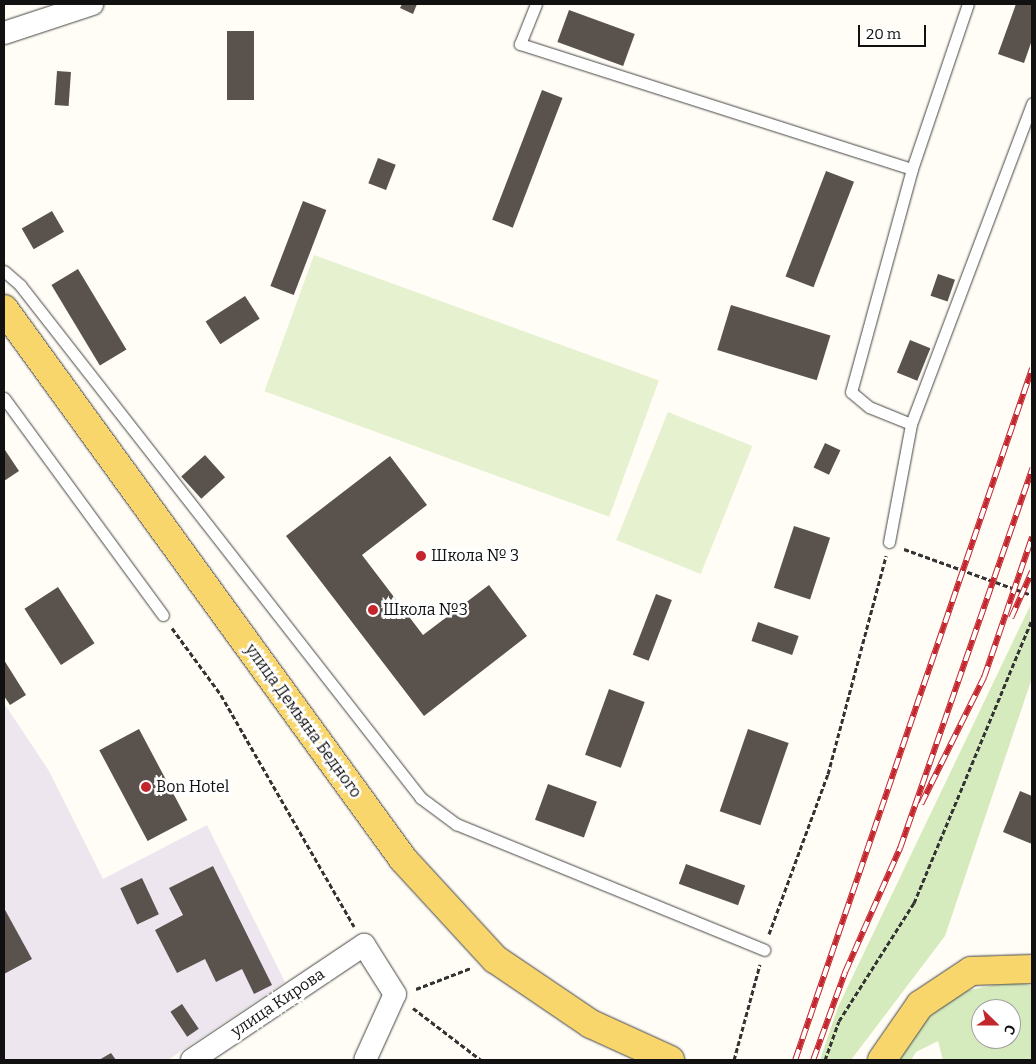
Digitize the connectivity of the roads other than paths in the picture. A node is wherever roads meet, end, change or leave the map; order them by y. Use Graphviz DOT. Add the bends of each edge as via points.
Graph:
graph roads {
  1 [pos="92,4"];
  2 [pos="536,4"];
  3 [pos="968,4"];
  4 [pos="4,33"];
  5 [pos="1032,103"];
  6 [pos="912,169"];
  7 [pos="4,271"];
  8 [pos="4,309"];
  9 [pos="4,398"];
  10 [pos="911,424"];
  11 [pos="889,542"];
  12 [pos="163,616"];
  13 [pos="764,950"];
  14 [pos="1032,969"];
  15 [pos="192,1060"];
  16 [pos="365,1060"];
  17 [pos="670,1060"];
  18 [pos="882,1060"];
  1 -- 4 [label="street"];
  2 -- 6 [label="lane" via="520,44"];
  3 -- 6 [label="lane"];
  5 -- 10 [label="lane"];
  6 -- 10 [label="lane" via="851,392 869,407"];
  7 -- 13 [label="lane" via="20,285 421,798 456,824"];
  8 -- 17 [label="main road, улица Демьяна Бедного" via="403,860 495,959 591,1024"];
  9 -- 12 [label="lane"];
  10 -- 11 [label="lane"];
  14 -- 18 [label="main road" via="971,971 920,1005"];
  15 -- 16 [label="street, улица Кирова" via="364,945 404,992"];
}
